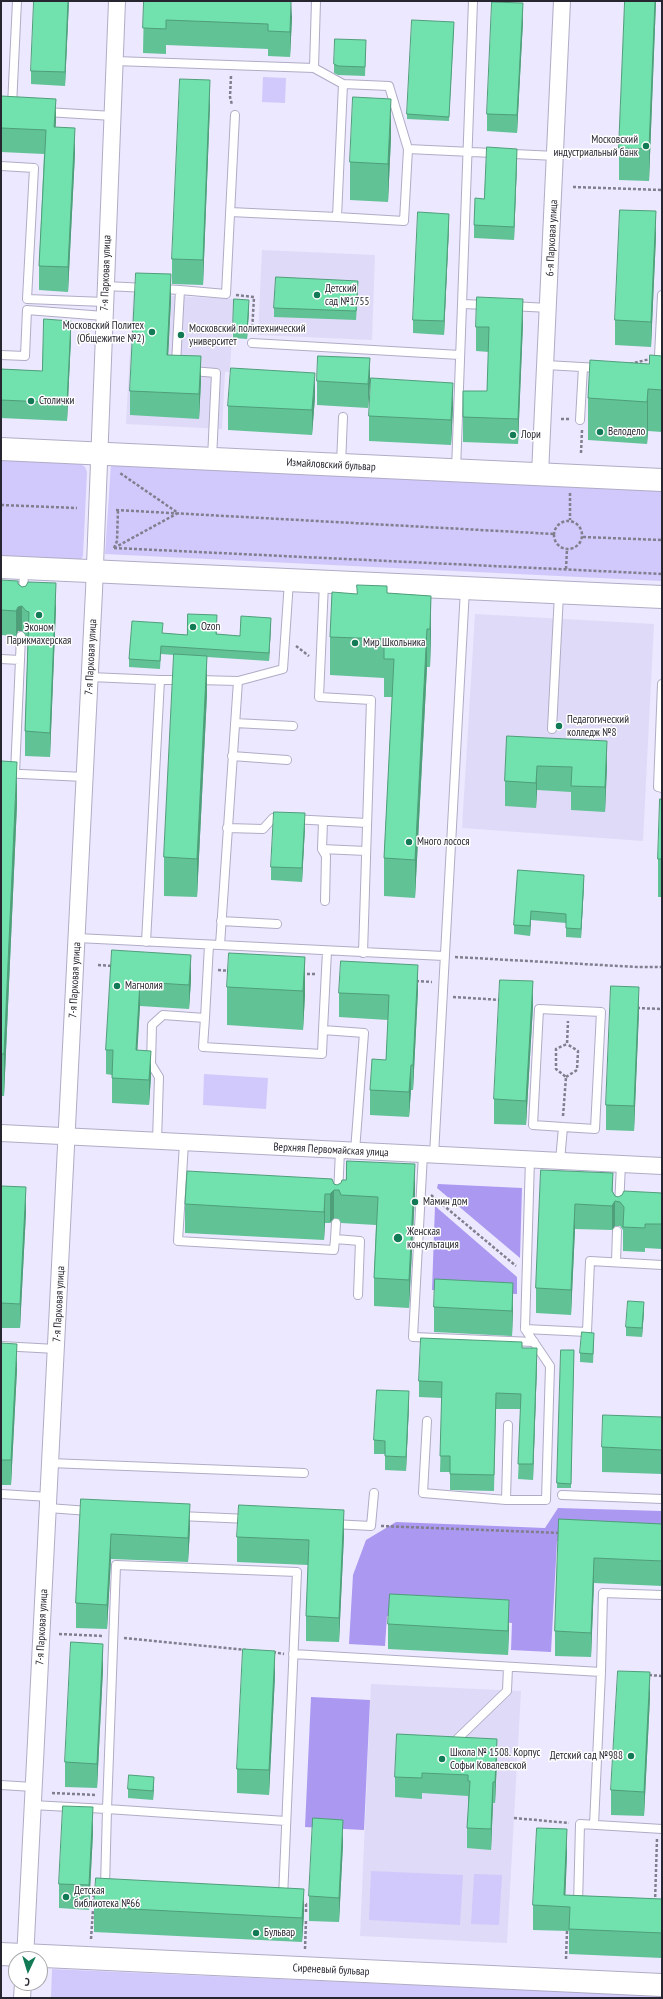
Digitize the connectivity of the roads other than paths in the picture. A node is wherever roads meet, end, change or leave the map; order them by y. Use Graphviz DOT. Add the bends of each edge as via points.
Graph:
graph roads {
  1 [pos="17,1"];
  2 [pos="117,1"];
  3 [pos="316,1"];
  4 [pos="473,1"];
  5 [pos="562,1"];
  6 [pos="115,61"];
  7 [pos="314,68"];
  8 [pos="342,84"];
  9 [pos="12,111"];
  10 [pos="41,112"];
  11 [pos="235,115"];
  12 [pos="113,116"];
  13 [pos="408,149"];
  14 [pos="467,152"];
  15 [pos="556,156"];
  16 [pos="1,166"];
  17 [pos="230,212"];
  18 [pos="337,217"];
  19 [pos="106,286"];
  20 [pos="180,290"];
  21 [pos="662,295"];
  22 [pos="462,304"];
  23 [pos="548,308"];
  24 [pos="105,309"];
  25 [pos="252,343"];
  26 [pos="1,355"];
  27 [pos="460,355"];
  28 [pos="660,356"];
  29 [pos="546,365"];
  30 [pos="583,367"];
  31 [pos="612,369"];
  32 [pos="343,417"];
  33 [pos="580,420"];
  34 [pos="1,449"];
  35 [pos="99,454"];
  36 [pos="212,460"];
  37 [pos="341,466"];
  38 [pos="456,471"];
  39 [pos="540,474"];
  40 [pos="662,480"];
  41 [pos="1,567"];
  42 [pos="24,568"];
  43 [pos="95,571"];
  44 [pos="289,580"];
  45 [pos="324,582"];
  46 [pos="465,589"];
  47 [pos="559,593"];
  48 [pos="662,597"];
  49 [pos="23,606"];
  50 [pos="21,636"];
  51 [pos="1,659"];
  52 [pos="20,660"];
  53 [pos="90,677"];
  54 [pos="160,680"];
  55 [pos="238,681"];
  56 [pos="662,684"];
  57 [pos="235,722"];
  58 [pos="293,726"];
  59 [pos="552,729"];
  60 [pos="232,756"];
  61 [pos="287,760"];
  62 [pos="1,773"];
  63 [pos="15,773"];
  64 [pos="84,777"];
  65 [pos="662,788"];
  66 [pos="323,821"];
  67 [pos="367,823"];
  68 [pos="228,828"];
  69 [pos="322,849"];
  70 [pos="366,851"];
  71 [pos="324,901"];
  72 [pos="221,921"];
  73 [pos="277,924"];
  74 [pos="77,938"];
  75 [pos="146,942"];
  76 [pos="209,945"];
  77 [pos="220,945"];
  78 [pos="327,951"];
  79 [pos="363,953"];
  80 [pos="448,956"];
  81 [pos="205,1018"];
  82 [pos="323,1030"];
  83 [pos="562,1127"];
  84 [pos="1,1133"];
  85 [pos="68,1137"];
  86 [pos="157,1141"];
  87 [pos="184,1143"];
  88 [pos="348,1151"];
  89 [pos="428,1155"];
  90 [pos="530,1159"];
  91 [pos="560,1161"];
  92 [pos="621,1164"];
  93 [pos="662,1166"];
  94 [pos="337,1208"];
  95 [pos="618,1216"];
  96 [pos="336,1223"];
  97 [pos="617,1231"];
  98 [pos="335,1239"];
  99 [pos="616,1262"];
  100 [pos="662,1265"];
  101 [pos="358,1295"];
  102 [pos="525,1329"];
  103 [pos="534,1342"];
  104 [pos="1,1346"];
  105 [pos="56,1349"];
  106 [pos="427,1421"];
  107 [pos="508,1425"];
  108 [pos="50,1463"];
  109 [pos="304,1473"];
  110 [pos="374,1493"];
  111 [pos="1,1494"];
  112 [pos="562,1495"];
  113 [pos="662,1499"];
  114 [pos="506,1500"];
  115 [pos="49,1503"];
  116 [pos="98,1511"];
  117 [pos="168,1515"];
  118 [pos="254,1520"];
  119 [pos="325,1523"];
  120 [pos="662,1595"];
  121 [pos="293,1654"];
  122 [pos="508,1667"];
  123 [pos="601,1672"];
  124 [pos="450,1745"];
  125 [pos="1,1785"];
  126 [pos="33,1787"];
  127 [pos="32,1805"];
  128 [pos="107,1809"];
  129 [pos="286,1821"];
  130 [pos="594,1825"];
  131 [pos="660,1829"];
  132 [pos="112,1894"];
  133 [pos="275,1902"];
  134 [pos="585,1911"];
  135 [pos="25,1951"];
  136 [pos="48,1958"];
  137 [pos="662,1985"];
  1 -- 9 [label="lane"];
  2 -- 6 [label="street, 7-я Парковая улица"];
  3 -- 7 [label="lane"];
  4 -- 14 [label="lane"];
  5 -- 15 [label="street, 6-я Парковая улица"];
  6 -- 7 [label="lane"];
  6 -- 12 [label="street, 7-я Парковая улица"];
  7 -- 8 [label="lane"];
  8 -- 13 [label="lane" via="389,86"];
  8 -- 18 [label="lane"];
  10 -- 12 [label="lane"];
  11 -- 17 [label="lane"];
  12 -- 19 [label="street, 7-я Парковая улица"];
  13 -- 14 [label="lane"];
  13 -- 18 [label="lane" via="404,221"];
  14 -- 15 [label="lane"];
  14 -- 22 [label="lane"];
  15 -- 23 [label="street, 6-я Парковая улица"];
  16 -- 24 [label="lane" via="34,168 27,299"];
  17 -- 18 [label="lane"];
  17 -- 20 [label="lane" via="226,294"];
  19 -- 20 [label="lane"];
  19 -- 24 [label="street, 7-я Парковая улица"];
  20 -- 36 [label="lane" via="175,370 216,373"];
  21 -- 28 [label="lane"];
  22 -- 23 [label="lane"];
  22 -- 27 [label="lane"];
  23 -- 29 [label="street, 6-я Парковая улица"];
  24 -- 26 [label="lane" via="27,310 25,356"];
  24 -- 35 [label="street, 7-я Парковая улица"];
  25 -- 27 [label="lane"];
  27 -- 38 [label="lane"];
  29 -- 30 [label="lane"];
  29 -- 39 [label="street, 6-я Парковая улица"];
  30 -- 31 [label="lane"];
  30 -- 33 [label="lane"];
  32 -- 37 [label="lane"];
  34 -- 35 [label="street, Измайловский бульвар"];
  35 -- 36 [label="street, Измайловский бульвар"];
  35 -- 43 [label="street, 7-я Парковая улица"];
  36 -- 37 [label="street, Измайловский бульвар"];
  37 -- 38 [label="street, Измайловский бульвар"];
  38 -- 39 [label="street, Измайловский бульвар"];
  39 -- 40 [label="street, Измайловский бульвар"];
  41 -- 42 [label="street"];
  42 -- 43 [label="street"];
  42 -- 49 [label="lane"];
  43 -- 44 [label="street"];
  43 -- 53 [label="street, 7-я Парковая улица"];
  44 -- 45 [label="street"];
  44 -- 55 [label="lane" via="283,669"];
  45 -- 46 [label="street"];
  45 -- 67 [label="lane" via="320,698 371,700"];
  46 -- 47 [label="street"];
  46 -- 80 [label="lane"];
  47 -- 48 [label="street"];
  47 -- 59 [label="lane"];
  50 -- 52 [label="lane"];
  51 -- 52 [label="lane"];
  52 -- 63 [label="lane"];
  53 -- 54 [label="lane"];
  53 -- 64 [label="street, 7-я Парковая улица"];
  54 -- 55 [label="lane"];
  54 -- 75 [label="lane"];
  55 -- 57 [label="lane"];
  56 -- 65 [label="lane" via="658,787"];
  57 -- 58 [label="lane"];
  57 -- 60 [label="lane"];
  60 -- 61 [label="lane"];
  60 -- 68 [label="lane"];
  62 -- 63 [label="lane"];
  63 -- 64 [label="lane"];
  64 -- 74 [label="street, 7-я Парковая улица"];
  66 -- 67 [label="lane"];
  66 -- 68 [label="lane" via="273,818 263,829"];
  66 -- 69 [label="lane"];
  67 -- 70 [label="lane"];
  68 -- 72 [label="lane"];
  69 -- 70 [label="lane"];
  69 -- 71 [label="lane" via="326,856"];
  70 -- 79 [label="lane"];
  72 -- 73 [label="lane"];
  72 -- 77 [label="lane"];
  74 -- 75 [label="lane"];
  74 -- 85 [label="street, 7-я Парковая улица"];
  75 -- 76 [label="lane"];
  76 -- 77 [label="lane"];
  76 -- 81 [label="lane"];
  77 -- 78 [label="lane"];
  78 -- 79 [label="lane"];
  78 -- 82 [label="lane"];
  79 -- 80 [label="lane"];
  80 -- 89 [label="lane" via="443,983"];
  81 -- 82 [label="lane" via="203,1047 322,1054"];
  81 -- 86 [label="lane" via="163,1015 152,1025 150,1064 159,1077"];
  82 -- 88 [label="lane" via="364,1033"];
  83 -- 83 [label="lane" via="533,1126 539,1006 601,1012 595,1129"];
  83 -- 91 [label="lane"];
  84 -- 85 [label="street, Верхняя Первомайская улица"];
  85 -- 86 [label="street, Верхняя Первомайская улица"];
  85 -- 105 [label="street, 7-я Парковая улица"];
  86 -- 87 [label="street, Верхняя Первомайская улица"];
  87 -- 88 [label="street, Верхняя Первомайская улица"];
  87 -- 98 [label="lane" via="178,1241 334,1250"];
  88 -- 89 [label="street, Верхняя Первомайская улица"];
  88 -- 94 [label="lane"];
  89 -- 90 [label="street, Верхняя Первомайская улица"];
  89 -- 103 [label="lane" via="421,1187 413,1337"];
  90 -- 91 [label="street, Верхняя Первомайская улица"];
  90 -- 102 [label="lane"];
  91 -- 92 [label="street, Верхняя Первомайская улица"];
  92 -- 93 [label="street, Верхняя Первомайская улица"];
  92 -- 95 [label="lane"];
  96 -- 98 [label="lane"];
  97 -- 99 [label="lane"];
  98 -- 101 [label="lane" via="360,1241"];
  99 -- 100 [label="lane"];
  99 -- 102 [label="lane" via="590,1261 587,1332"];
  102 -- 103 [label="lane"];
  103 -- 114 [label="lane" via="550,1366 546,1500"];
  104 -- 105 [label="lane"];
  105 -- 108 [label="street, 7-я Парковая улица"];
  106 -- 114 [label="lane" via="423,1493"];
  107 -- 114 [label="lane"];
  108 -- 109 [label="lane"];
  108 -- 115 [label="street, 7-я Парковая улица"];
  110 -- 119 [label="lane" via="372,1526"];
  111 -- 115 [label="lane"];
  112 -- 113 [label="lane"];
  115 -- 116 [label="lane"];
  115 -- 126 [label="street, 7-я Парковая улица"];
  117 -- 118 [label="lane"];
  120 -- 123 [label="lane" via="603,1593"];
  121 -- 122 [label="lane"];
  121 -- 128 [label="lane" via="297,1572 116,1565"];
  121 -- 129 [label="lane"];
  122 -- 123 [label="lane"];
  122 -- 124 [label="lane" via="507,1691"];
  123 -- 130 [label="lane"];
  125 -- 126 [label="lane"];
  126 -- 127 [label="street, 7-я Парковая улица"];
  127 -- 128 [label="lane"];
  127 -- 135 [label="street, 7-я Парковая улица"];
  128 -- 129 [label="lane"];
  128 -- 132 [label="lane" via="105,1893"];
  129 -- 133 [label="lane" via="283,1902"];
  130 -- 131 [label="lane"];
  130 -- 134 [label="lane" via="580,1824 577,1911"];
  136 -- 137 [label="street, Сиреневый бульвар"];
}
